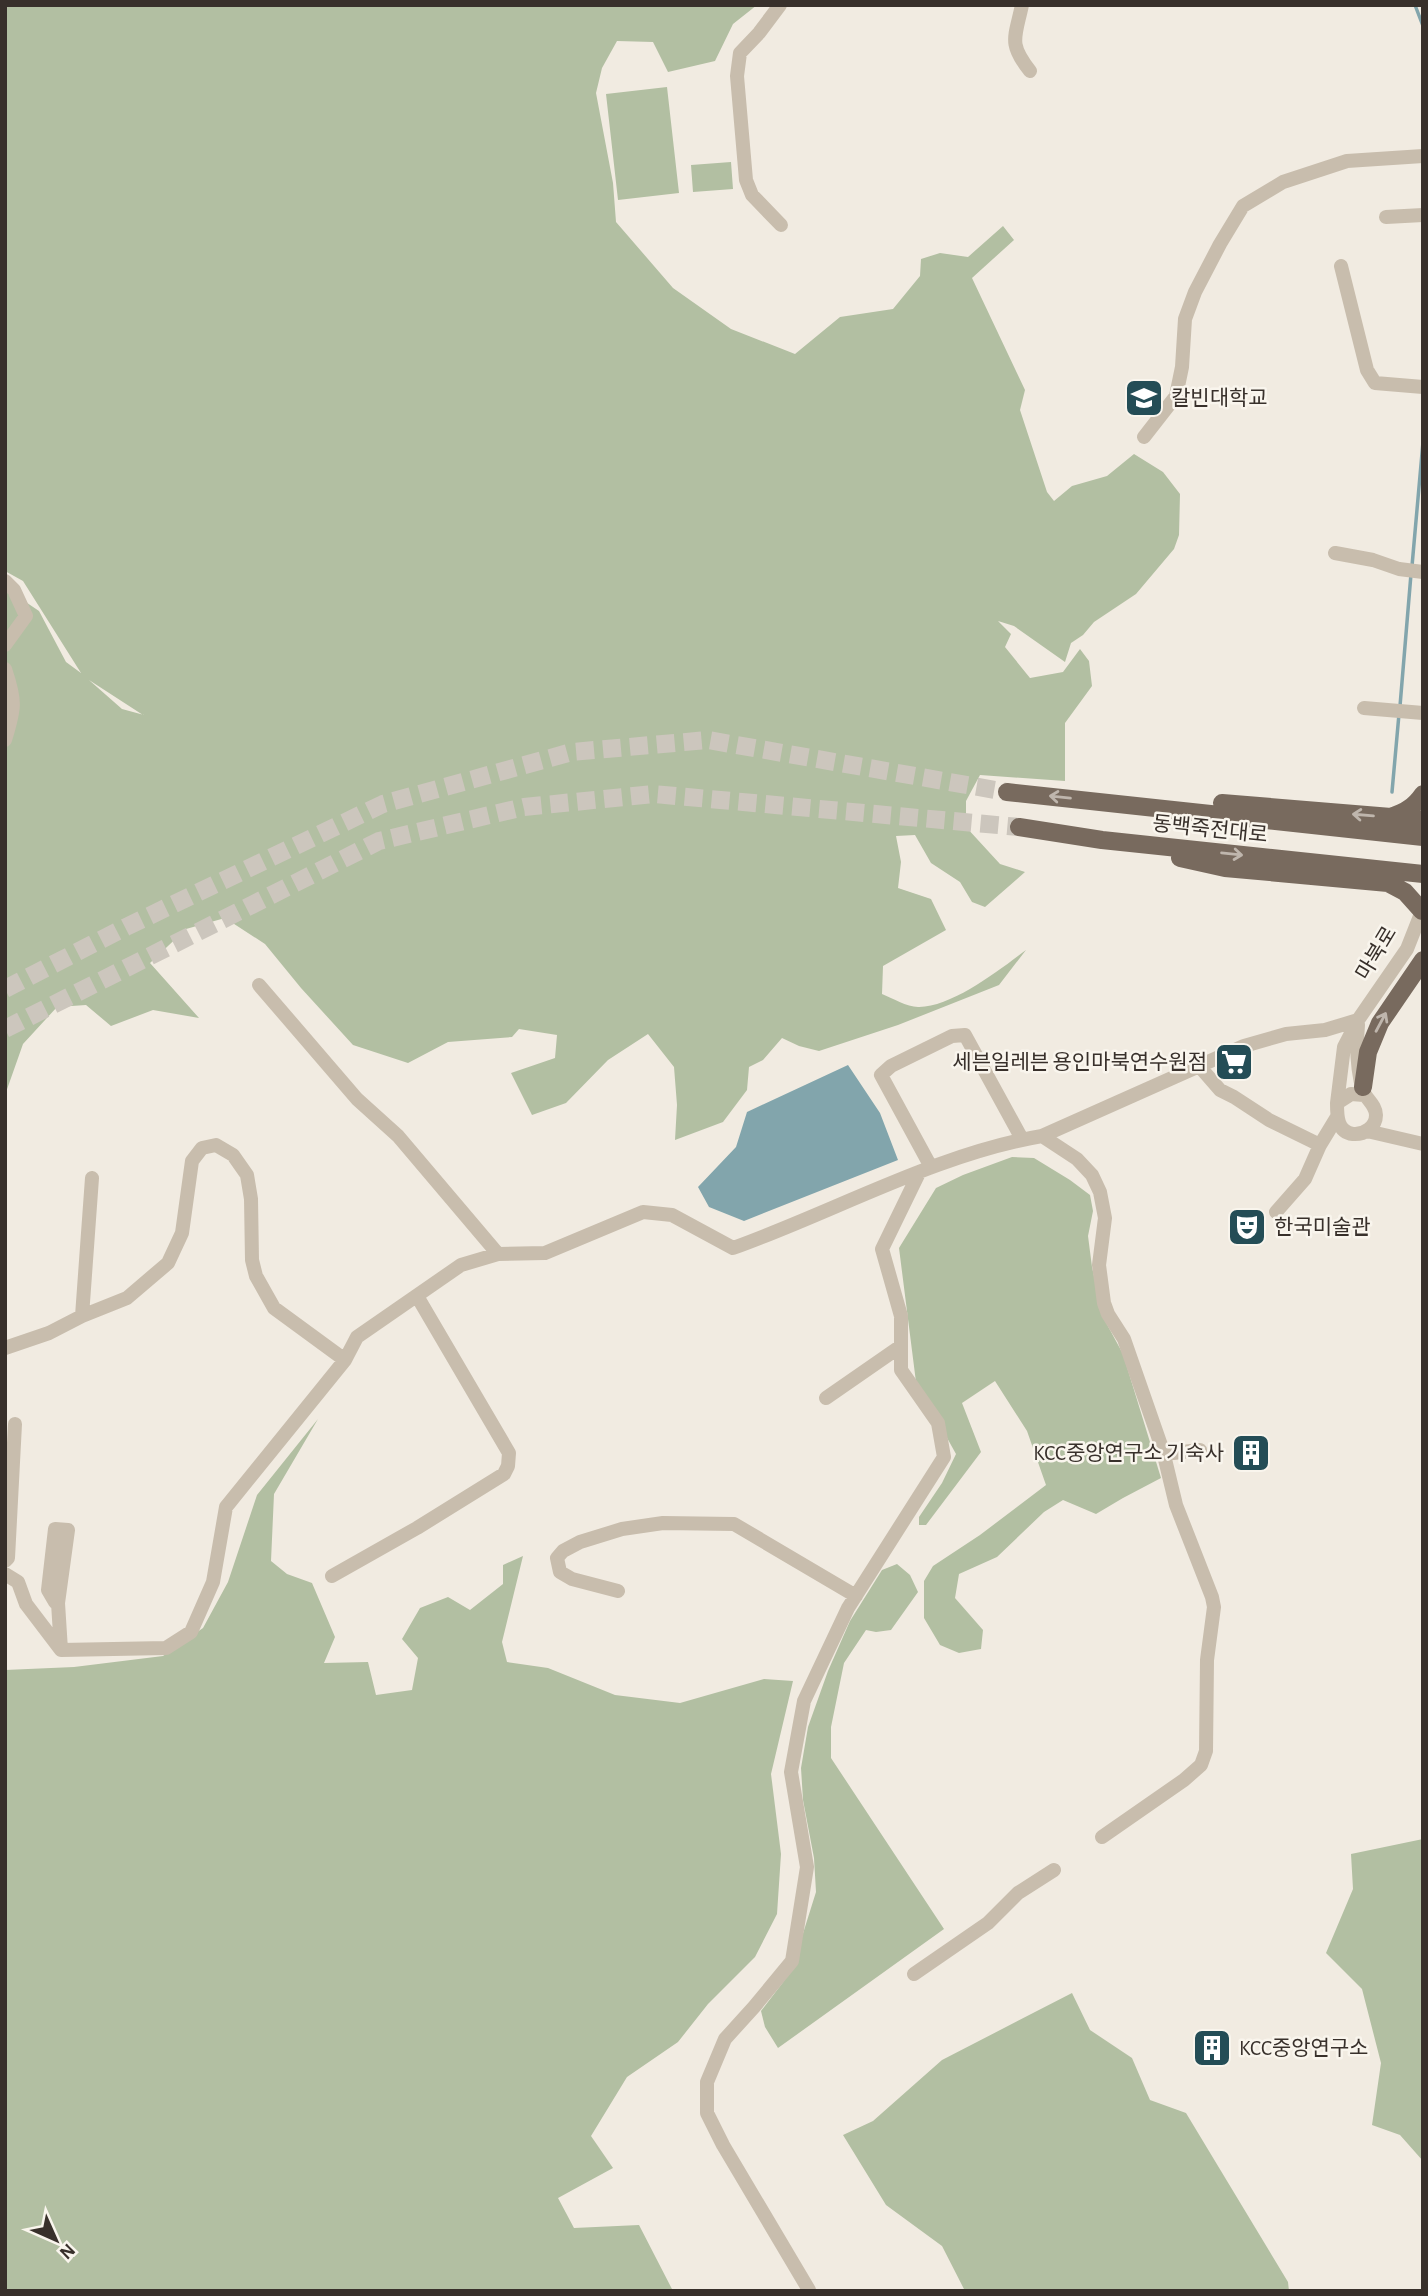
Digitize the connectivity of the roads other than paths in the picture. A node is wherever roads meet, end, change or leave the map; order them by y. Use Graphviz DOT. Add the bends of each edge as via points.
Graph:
graph roads {
  1 [pos="780,5"];
  2 [pos="1021,5"];
  3 [pos="1030,71"];
  4 [pos="1423,156"];
  5 [pos="1423,215"];
  6 [pos="1387,217"];
  7 [pos="781,225"];
  8 [pos="1341,266"];
  9 [pos="1423,387"];
  10 [pos="1144,437"];
  11 [pos="1335,553"];
  12 [pos="1415,571"];
  13 [pos="5,581"];
  14 [pos="5,645"];
  15 [pos="5,669"];
  16 [pos="1364,708"];
  17 [pos="1423,713"];
  18 [pos="5,740"];
  19 [pos="1007,792"];
  20 [pos="1423,794"];
  21 [pos="1086,800"];
  22 [pos="1391,817"];
  23 [pos="1423,820"];
  24 [pos="1018,827"];
  25 [pos="1423,837"];
  26 [pos="1423,874"];
  27 [pos="1393,877"];
  28 [pos="1423,884"];
  29 [pos="1423,904"];
  30 [pos="1422,911"];
  31 [pos="1423,960"];
  32 [pos="259,985"];
  33 [pos="1358,1020"];
  34 [pos="1200,1067"];
  35 [pos="1363,1091"];
  36 [pos="1337,1110"];
  37 [pos="1367,1131"];
  38 [pos="1042,1136"];
  39 [pos="1022,1139"];
  40 [pos="1423,1143"];
  41 [pos="1320,1145"];
  42 [pos="925,1170"];
  43 [pos="92,1178"];
  44 [pos="1276,1212"];
  45 [pos="498,1254"];
  46 [pos="417,1296"];
  47 [pos="82,1316"];
  48 [pos="901,1346"];
  49 [pos="5,1348"];
  50 [pos="345,1360"];
  51 [pos="826,1398"];
  52 [pos="15,1424"];
  53 [pos="1200,1450"];
  54 [pos="1164,1454"];
  55 [pos="5,1561"];
  56 [pos="5,1574"];
  57 [pos="332,1576"];
  58 [pos="618,1591"];
  59 [pos="856,1596"];
  60 [pos="58,1603"];
  61 [pos="61,1650"];
  62 [pos="1102,1837"];
  63 [pos="1054,1870"];
  64 [pos="914,1974"];
  65 [pos="809,2290"];
  1 -- 7 [label="street" via="740,53 737,76 746,180 752,195"];
  2 -- 3 [label="street" via="1014,45"];
  4 -- 10 [label="street" via="1347,161 1283,182 1243,206 1185,319 1176,396"];
  5 -- 6 [label="street"];
  8 -- 9 [label="street" via="1367,370 1375,383"];
  11 -- 12 [label="street"];
  13 -- 14 [label="street" via="26,616"];
  15 -- 18 [label="street" via="14,708"];
  16 -- 17 [label="street"];
  21 -- 19 [label="main road, 동백죽전대로, one-way"];
  20 -- 22 [label="main road" via="1406,812"];
  22 -- 21 [label="main road, one-way" via="1169,800"];
  21 -- 25 [label="main road, 동백죽전대로"];
  22 -- 23 [label="main road"];
  24 -- 27 [label="main road, 동백죽전대로, one-way"];
  26 -- 27 [label="main road"];
  27 -- 28 [label="main road"];
  27 -- 30 [label="main road"];
  29 -- 30 [label="street, 마북로"];
  30 -- 33 [label="street, 마북로" via="1406,948"];
  35 -- 31 [label="main road, one-way" via="1368,1052 1380,1023"];
  32 -- 45 [label="street" via="357,1099 398,1136"];
  33 -- 34 [label="street" via="1244,1046"];
  33 -- 35 [label="street" via="1356,1053"];
  33 -- 36 [label="street, 마북로" via="1344,1047"];
  34 -- 38 [label="street"];
  34 -- 41 [label="street" via="1220,1090"];
  35 -- 36 [label="street" via="1351,1094"];
  35 -- 37 [label="street" via="1376,1115"];
  36 -- 37 [label="street" via="1340,1127 1348,1133"];
  36 -- 41 [label="street"];
  37 -- 40 [label="street"];
  38 -- 39 [label="street"];
  38 -- 54 [label="street" via="1077,1159 1100,1192 1105,1218 1099,1265 1104,1303 1124,1339"];
  39 -- 42 [label="street"];
  39 -- 42 [label="street" via="965,1035 952,1036 881,1074"];
  41 -- 44 [label="street" via="1305,1179"];
  42 -- 45 [label="street" via="733,1248 672,1215 643,1212 545,1253"];
  42 -- 48 [label="street" via="883,1249 901,1315"];
  43 -- 47 [label="street"];
  45 -- 46 [label="street" via="461,1265"];
  46 -- 50 [label="street" via="357,1337"];
  46 -- 57 [label="street" via="509,1453 508,1466 504,1474"];
  47 -- 49 [label="street"];
  47 -- 50 [label="street" via="127,1298 168,1263 182,1233 192,1161 202,1148 216,1145 233,1155 247,1175 252,1260 274,1308"];
  48 -- 51 [label="street"];
  48 -- 59 [label="street" via="901,1370 938,1423 944,1457"];
  50 -- 61 [label="street" via="226,1507 213,1582 191,1632 166,1648"];
  52 -- 55 [label="street"];
  53 -- 54 [label="street"];
  54 -- 62 [label="street" via="1176,1505 1214,1607 1207,1660 1206,1751 1201,1765 1184,1780"];
  56 -- 61 [label="street" via="18,1582 26,1604"];
  58 -- 59 [label="street" via="572,1579 560,1572 557,1558 580,1542 622,1528 663,1523 734,1524"];
  59 -- 65 [label="street" via="804,1701 797,1737 791,1772 807,1867 792,1961 725,2039 707,2082 707,2113"];
  60 -- 61 [label="street"];
  63 -- 64 [label="street"];
}
